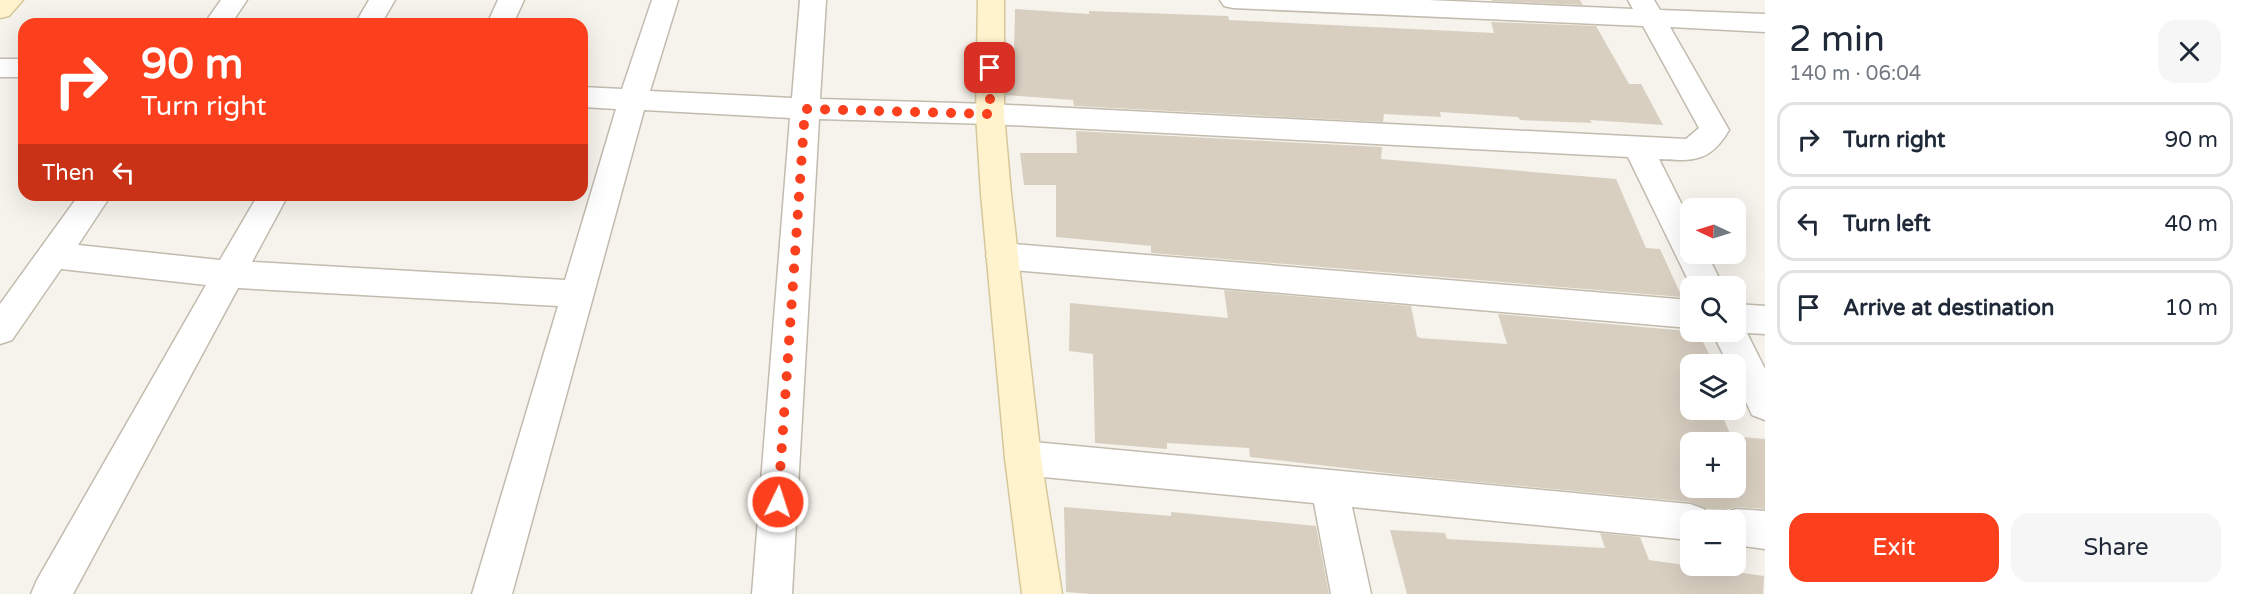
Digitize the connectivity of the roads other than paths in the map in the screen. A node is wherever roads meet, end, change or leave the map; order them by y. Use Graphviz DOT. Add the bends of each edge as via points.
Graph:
graph roads {
  1 [pos="10,0"];
  2 [pos="234,0"];
  3 [pos="382,0"];
  4 [pos="511,0"];
  5 [pos="665,0"];
  6 [pos="813,0"];
  7 [pos="991,0"];
  8 [pos="1233,0"];
  9 [pos="1646,9"];
  10 [pos="0,10"];
  11 [pos="221,18"];
  12 [pos="372,18"];
  13 [pos="503,18"];
  14 [pos="1765,23"];
  15 [pos="0,68"];
  16 [pos="18,68"];
  17 [pos="588,97"];
  18 [pos="633,100"];
  19 [pos="805,109"];
  20 [pos="990,114"];
  21 [pos="1638,147"];
  22 [pos="92,201"];
  23 [pos="270,201"];
  24 [pos="53,255"];
  25 [pos="1002,256"];
  26 [pos="228,274"];
  27 [pos="1702,276"];
  28 [pos="579,294"];
  29 [pos="1680,313"];
  30 [pos="1746,319"];
  31 [pos="1765,320"];
  32 [pos="0,330"];
  33 [pos="1734,342"];
  34 [pos="1765,404"];
  35 [pos="1023,458"];
  36 [pos="1329,486"];
  37 [pos="1680,521"];
  38 [pos="1746,528"];
  39 [pos="1765,530"];
  40 [pos="51,594"];
  41 [pos="492,594"];
  42 [pos="772,594"];
  43 [pos="1042,594"];
  44 [pos="1351,594"];
  1 -- 10 [label="street"];
  2 -- 11 [label="street"];
  3 -- 12 [label="street"];
  4 -- 13 [label="street"];
  5 -- 18 [label="street"];
  6 -- 19 [label="street"];
  7 -- 20 [label="street"];
  8 -- 9 [label="street"];
  9 -- 14 [label="street"];
  9 -- 21 [label="street" via="1715,130 1693,150"];
  15 -- 16 [label="street"];
  17 -- 18 [label="street"];
  18 -- 19 [label="street"];
  18 -- 28 [label="street"];
  19 -- 20 [label="street"];
  19 -- 42 [label="street"];
  20 -- 21 [label="street"];
  20 -- 25 [label="street"];
  21 -- 27 [label="street"];
  22 -- 24 [label="street"];
  23 -- 26 [label="street"];
  24 -- 26 [label="street"];
  24 -- 32 [label="street"];
  25 -- 29 [label="street"];
  25 -- 35 [label="street"];
  26 -- 28 [label="street"];
  26 -- 40 [label="street"];
  28 -- 41 [label="street"];
  30 -- 31 [label="street"];
  33 -- 34 [label="street"];
  35 -- 36 [label="street"];
  35 -- 43 [label="street"];
  36 -- 37 [label="street"];
  36 -- 44 [label="street"];
  38 -- 39 [label="street"];
}
